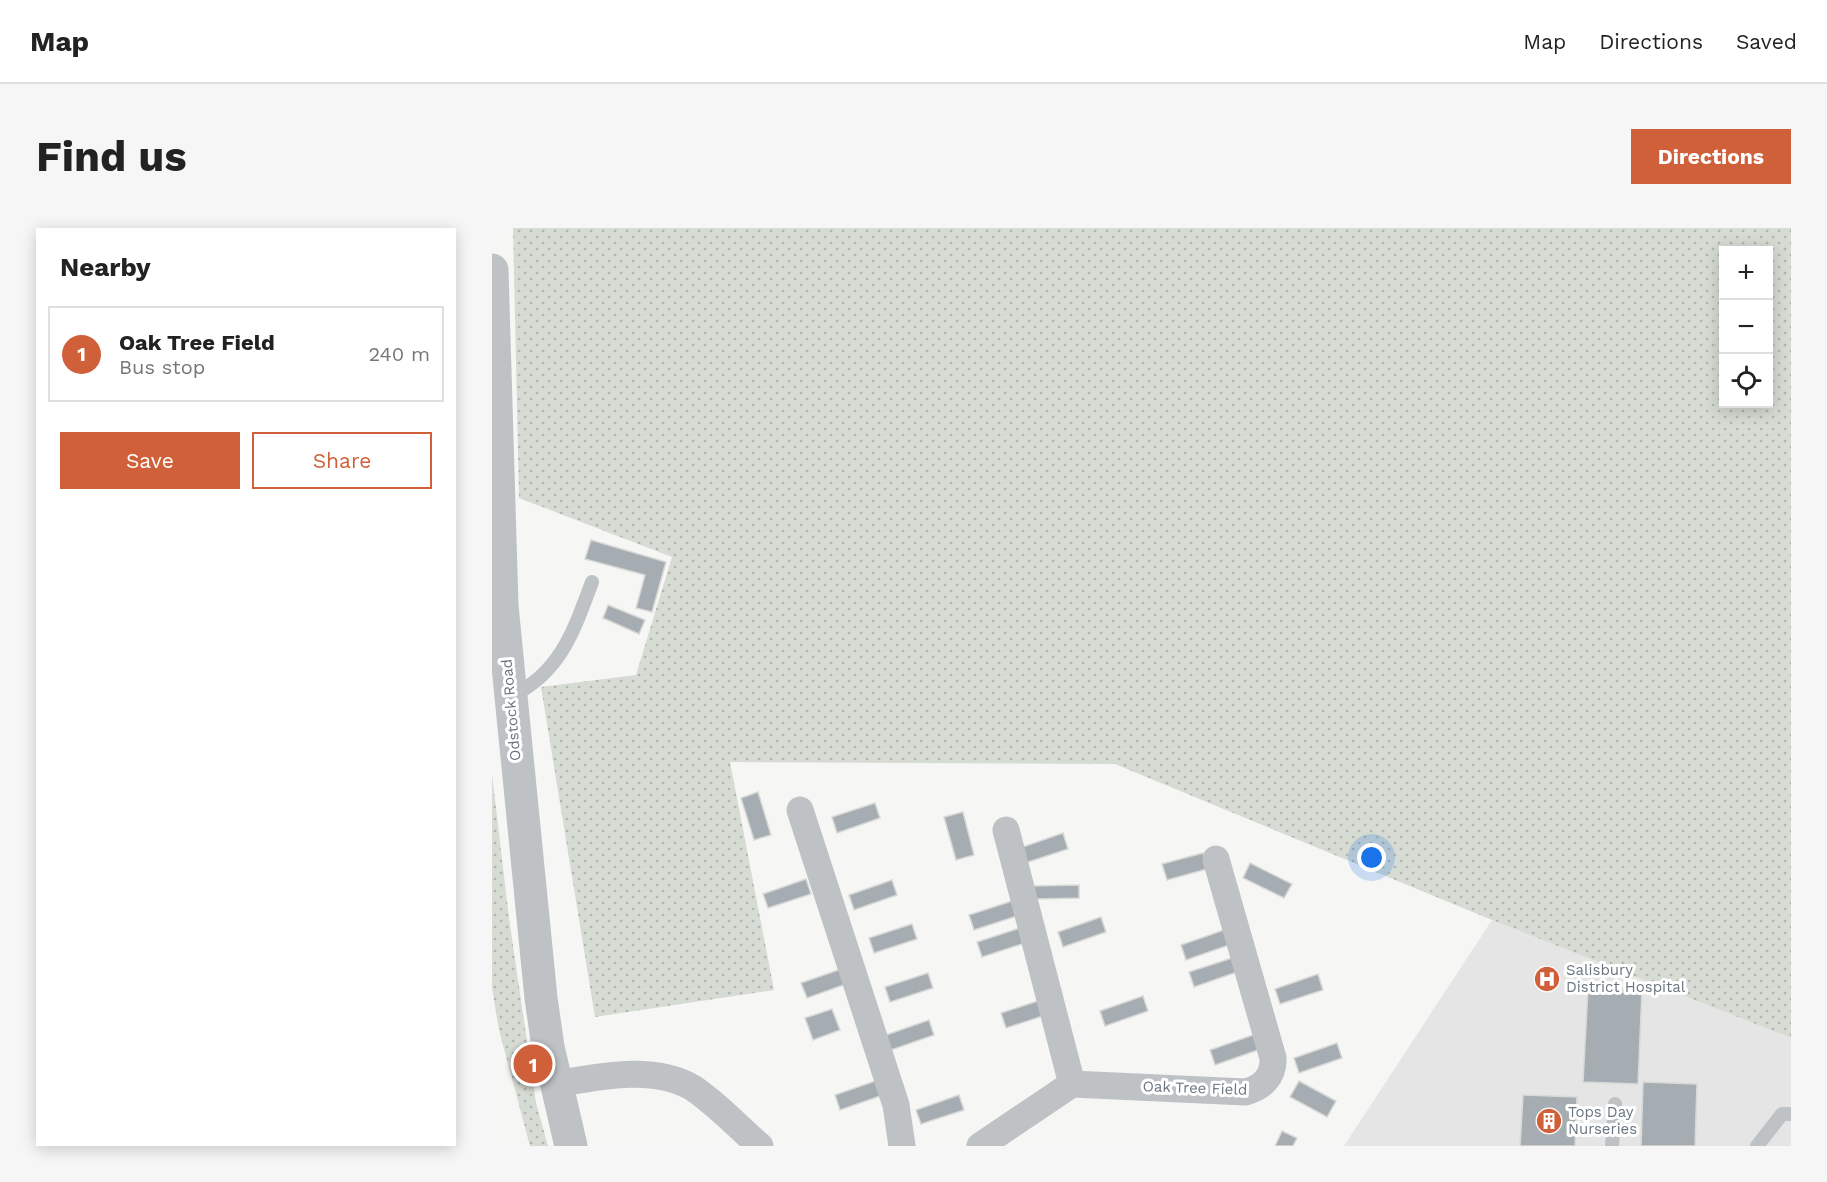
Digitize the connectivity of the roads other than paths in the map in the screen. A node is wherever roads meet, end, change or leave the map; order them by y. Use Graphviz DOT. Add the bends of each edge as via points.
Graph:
graph roads {
  1 [pos="492,270"];
  2 [pos="592,582"];
  3 [pos="510,697"];
  4 [pos="800,810"];
  5 [pos="1006,830"];
  6 [pos="1215,859"];
  7 [pos="555,1084"];
  8 [pos="1072,1084"];
  9 [pos="1615,1104"];
  10 [pos="1791,1114"];
  11 [pos="571,1146"];
  12 [pos="760,1146"];
  13 [pos="902,1146"];
  14 [pos="980,1146"];
  15 [pos="1612,1146"];
  16 [pos="1756,1146"];
  1 -- 3 [label="street, Odstock Road" via="502,606"];
  2 -- 3 [label="lane" via="565,648 536,681"];
  3 -- 7 [label="street, Odstock Road" via="541,998"];
  4 -- 13 [label="street" via="896,1105"];
  5 -- 8 [label="street"];
  6 -- 8 [label="street, Oak Tree Field" via="1274,1070 1255,1089 1245,1092"];
  7 -- 11 [label="street, Odstock Road"];
  7 -- 12 [label="street" via="635,1074 664,1077 692,1088"];
  8 -- 14 [label="street"];
  9 -- 15 [label="lane"];
  10 -- 16 [label="lane" via="1782,1114"];
}
